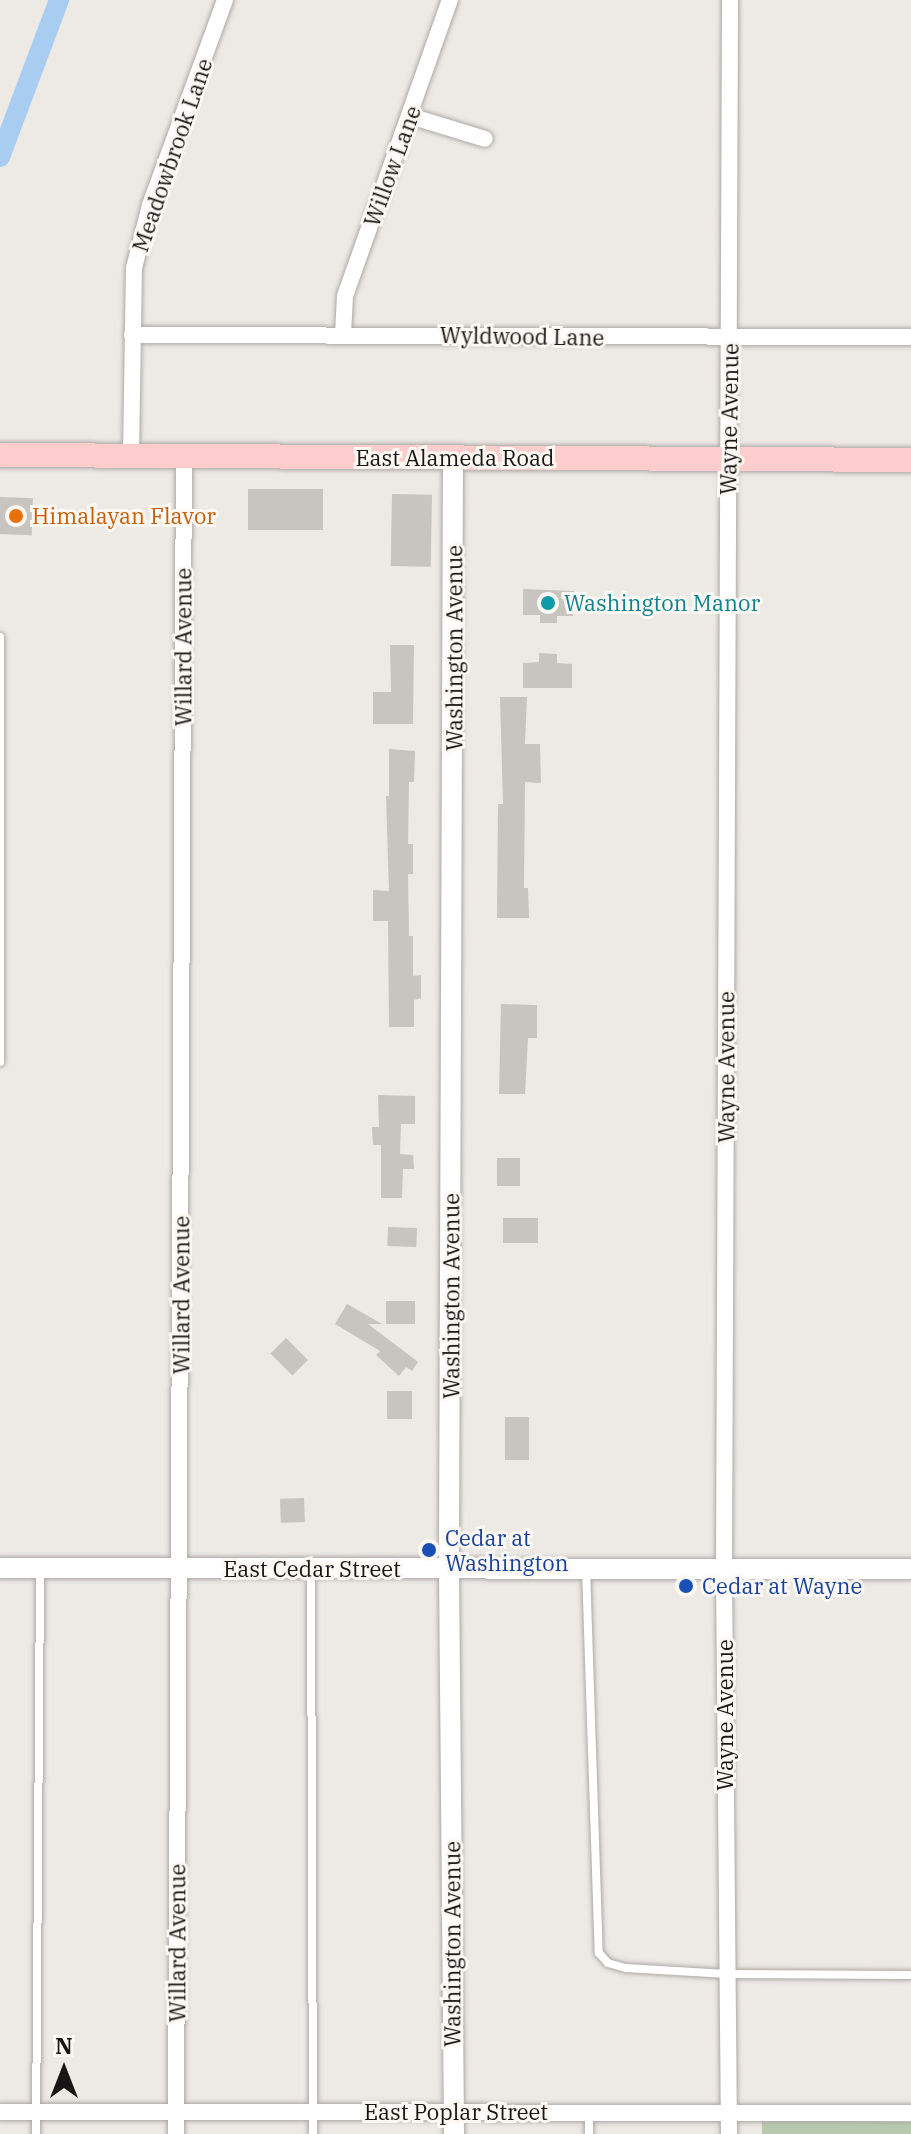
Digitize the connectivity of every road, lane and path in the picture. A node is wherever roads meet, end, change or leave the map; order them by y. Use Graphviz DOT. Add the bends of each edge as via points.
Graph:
graph roads {
  1 [pos="225,0"];
  2 [pos="450,0"];
  3 [pos="730,0"];
  4 [pos="410,116"];
  5 [pos="485,139"];
  6 [pos="343,334"];
  7 [pos="132,335"];
  8 [pos="911,337"];
  9 [pos="730,338"];
  10 [pos="0,455"];
  11 [pos="131,456"];
  12 [pos="184,457"];
  13 [pos="453,459"];
  14 [pos="729,459"];
  15 [pos="911,460"];
  16 [pos="0,637"];
  17 [pos="0,1062"];
  18 [pos="0,1568"];
  19 [pos="179,1568"];
  20 [pos="40,1569"];
  21 [pos="311,1569"];
  22 [pos="449,1569"];
  23 [pos="586,1569"];
  24 [pos="724,1569"];
  25 [pos="911,1569"];
  26 [pos="727,1974"];
  27 [pos="911,1975"];
  28 [pos="313,2111"];
  29 [pos="0,2112"];
  30 [pos="36,2112"];
  31 [pos="176,2112"];
  32 [pos="454,2112"];
  33 [pos="589,2112"];
  34 [pos="911,2113"];
  35 [pos="729,2114"];
  36 [pos="36,2134"];
  37 [pos="176,2134"];
  38 [pos="313,2134"];
  39 [pos="454,2134"];
  40 [pos="589,2134"];
  41 [pos="729,2134"];
  1 -- 7 [label="street, Meadowbrook Lane" via="150,205 134,268"];
  2 -- 4 [label="street, Willow Lane"];
  3 -- 9 [label="street, Wayne Avenue"];
  4 -- 5 [label="street"];
  4 -- 6 [label="street, Willow Lane" via="345,296"];
  6 -- 7 [label="street, Wyldwood Lane"];
  6 -- 9 [label="street, Wyldwood Lane"];
  7 -- 11 [label="street, Meadowbrook Lane"];
  8 -- 9 [label="street, Wyldwood Lane"];
  9 -- 14 [label="street, Wayne Avenue"];
  10 -- 11 [label="main road, East Alameda Road"];
  11 -- 12 [label="main road, East Alameda Road"];
  12 -- 13 [label="main road, East Alameda Road"];
  12 -- 19 [label="street, Willard Avenue"];
  13 -- 14 [label="main road, East Alameda Road"];
  13 -- 22 [label="street, Washington Avenue"];
  14 -- 15 [label="main road, East Alameda Road"];
  14 -- 24 [label="street, Wayne Avenue"];
  16 -- 17 [label="lane"];
  18 -- 20 [label="street, East Cedar Street"];
  19 -- 20 [label="street, East Cedar Street"];
  19 -- 21 [label="street, East Cedar Street"];
  19 -- 31 [label="street, Willard Avenue"];
  20 -- 30 [label="lane"];
  21 -- 22 [label="street, East Cedar Street"];
  21 -- 28 [label="lane"];
  22 -- 23 [label="street, East Cedar Street"];
  22 -- 32 [label="street, Washington Avenue"];
  23 -- 24 [label="street, East Cedar Street"];
  23 -- 26 [label="lane" via="599,1953 608,1963 626,1968"];
  24 -- 25 [label="street, East Cedar Street"];
  24 -- 26 [label="street, Wayne Avenue"];
  26 -- 27 [label="lane"];
  26 -- 35 [label="street, Wayne Avenue"];
  28 -- 31 [label="street, East Poplar Street"];
  28 -- 32 [label="street, East Poplar Street"];
  28 -- 38 [label="lane"];
  29 -- 30 [label="street, East Poplar Street"];
  30 -- 31 [label="street, East Poplar Street"];
  30 -- 36 [label="lane"];
  31 -- 37 [label="street, Willard Avenue"];
  32 -- 33 [label="street, East Poplar Street"];
  32 -- 39 [label="street, Washington Avenue"];
  33 -- 35 [label="street, East Poplar Street"];
  33 -- 40 [label="lane"];
  34 -- 35 [label="street, East Poplar Street"];
  35 -- 41 [label="street, Wayne Avenue"];
}
